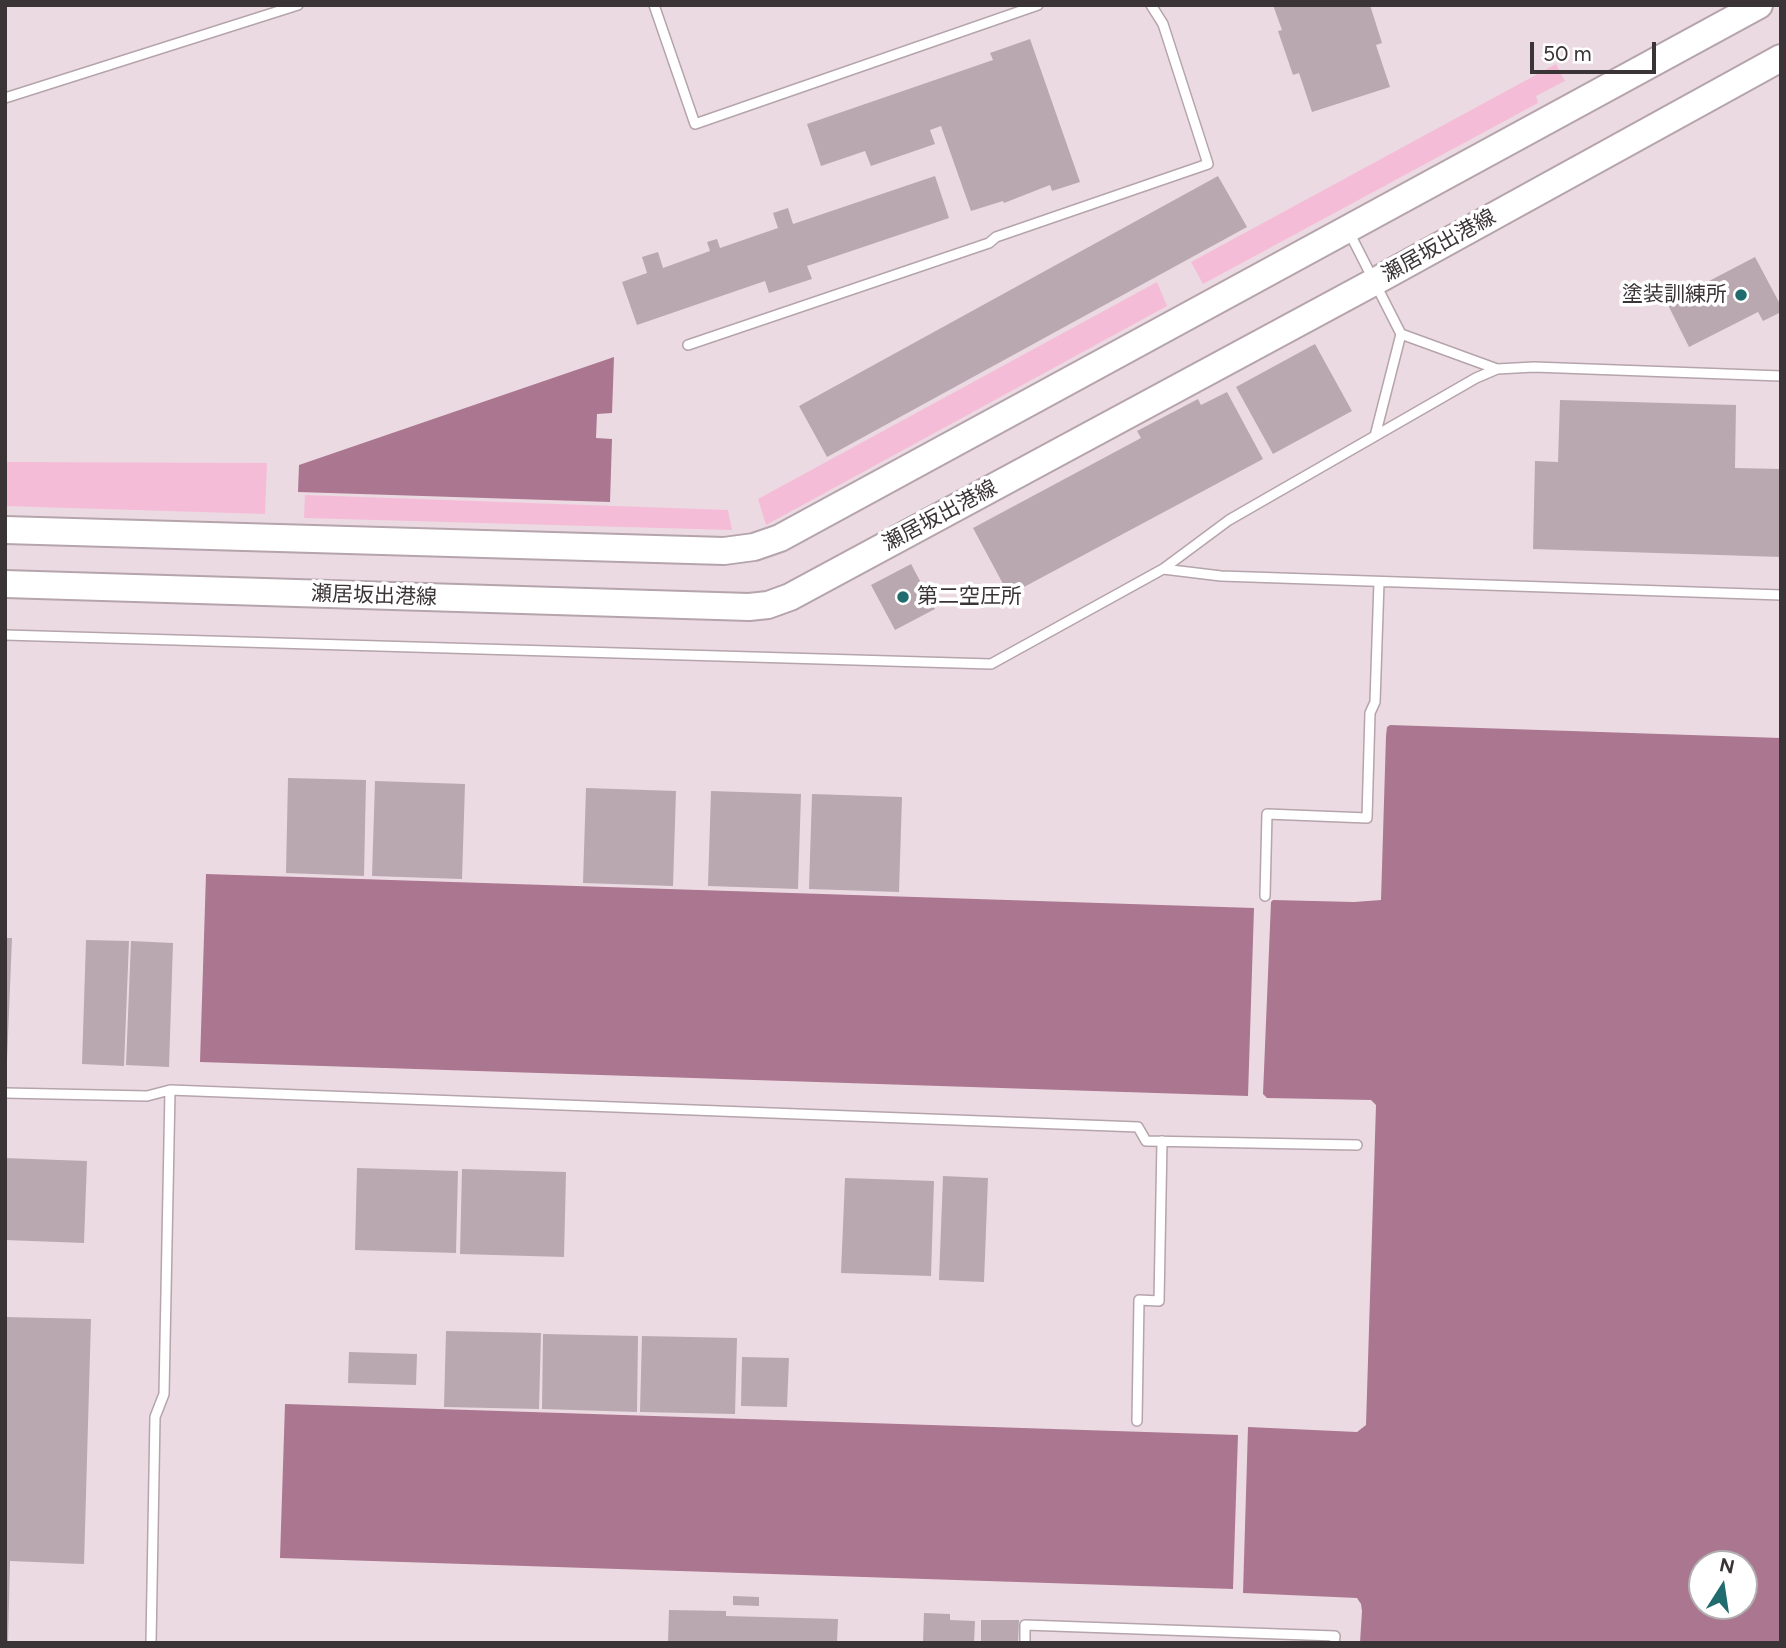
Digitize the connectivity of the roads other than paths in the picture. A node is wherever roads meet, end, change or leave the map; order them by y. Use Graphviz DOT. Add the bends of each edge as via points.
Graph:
graph roads {
  1 [pos="298,5"];
  2 [pos="654,5"];
  3 [pos="1038,5"];
  4 [pos="1151,5"];
  5 [pos="1759,5"];
  6 [pos="1781,58"];
  7 [pos="5,98"];
  8 [pos="1348,229"];
  9 [pos="1374,282"];
  10 [pos="1401,334"];
  11 [pos="688,345"];
  12 [pos="1497,369"];
  13 [pos="1781,376"];
  14 [pos="1375,436"];
  15 [pos="5,530"];
  16 [pos="1163,569"];
  17 [pos="1379,582"];
  18 [pos="5,584"];
  19 [pos="1781,595"];
  20 [pos="5,635"];
  21 [pos="1265,896"];
  22 [pos="170,1090"];
  23 [pos="5,1093"];
  24 [pos="1162,1141"];
  25 [pos="1357,1144"];
  26 [pos="1137,1421"];
  27 [pos="1239,1638"];
  28 [pos="151,1643"];
  29 [pos="1025,1643"];
  30 [pos="1334,1643"];
  1 -- 7 [label="lane"];
  2 -- 3 [label="lane" via="695,124"];
  4 -- 11 [label="lane" via="1163,24 1208,164"];
  5 -- 8 [label="main road"];
  6 -- 9 [label="main road, 瀬居坂出港線"];
  8 -- 9 [label="lane"];
  8 -- 15 [label="main road" via="780,538 754,547 724,551"];
  9 -- 10 [label="lane"];
  9 -- 18 [label="main road, 瀬居坂出港線" via="802,591 768,605"];
  10 -- 12 [label="lane"];
  10 -- 14 [label="lane"];
  12 -- 13 [label="lane"];
  12 -- 14 [label="lane"];
  14 -- 16 [label="lane" via="1229,520"];
  16 -- 17 [label="lane" via="1221,576"];
  16 -- 20 [label="lane" via="991,664"];
  17 -- 19 [label="lane"];
  17 -- 21 [label="lane" via="1367,818 1267,814"];
  22 -- 23 [label="lane" via="147,1096"];
  22 -- 24 [label="lane" via="1138,1127 1146,1141"];
  22 -- 28 [label="lane" via="164,1394 155,1417"];
  24 -- 25 [label="lane"];
  24 -- 26 [label="lane" via="1159,1301 1139,1300"];
  27 -- 29 [label="lane" via="1025,1625"];
  27 -- 30 [label="lane" via="1335,1636"];
}
